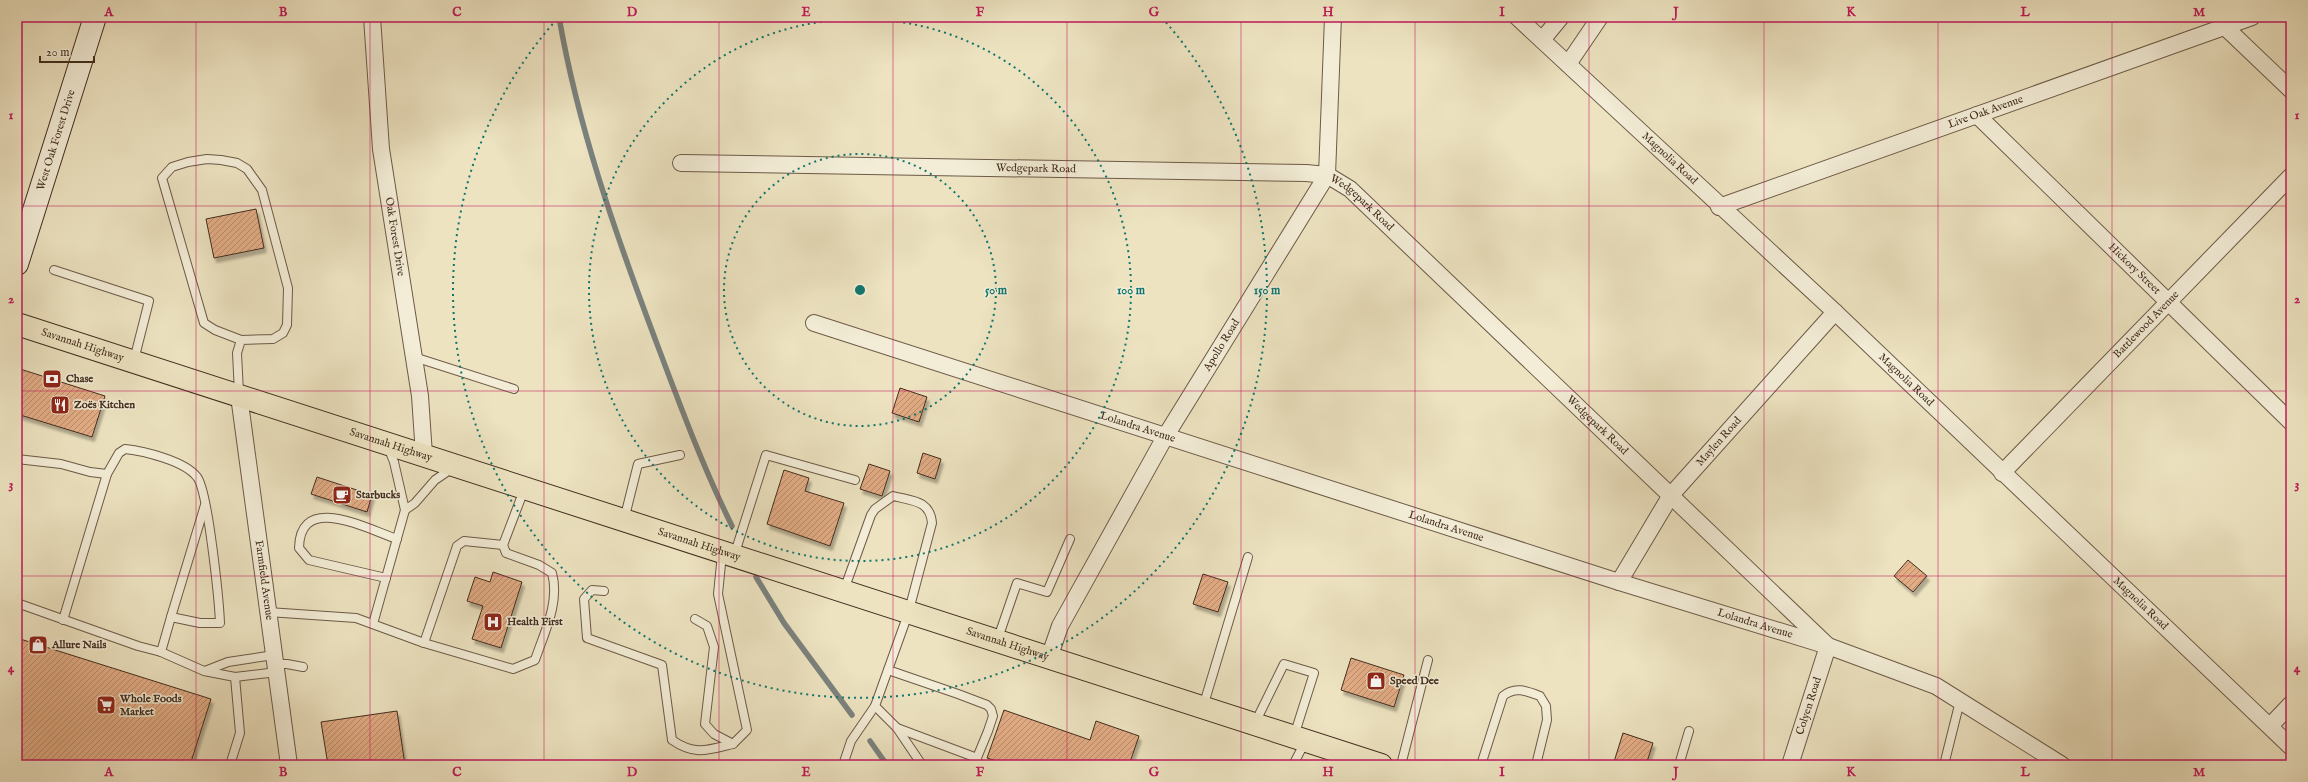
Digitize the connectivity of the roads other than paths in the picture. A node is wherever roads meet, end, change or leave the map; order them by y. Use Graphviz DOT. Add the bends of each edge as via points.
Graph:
graph roads {
  1 [pos="95,17"];
  2 [pos="372,17"];
  3 [pos="1333,17"];
  4 [pos="1517,17"];
  5 [pos="1561,17"];
  6 [pos="1600,17"];
  7 [pos="2252,17"];
  8 [pos="2225,26"];
  9 [pos="1542,40"];
  10 [pos="1568,64"];
  11 [pos="2291,90"];
  12 [pos="1977,115"];
  13 [pos="681,163"];
  14 [pos="1327,175"];
  15 [pos="2291,176"];
  16 [pos="1720,207"];
  17 [pos="17,263"];
  18 [pos="54,270"];
  19 [pos="2170,301"];
  20 [pos="1834,312"];
  21 [pos="814,323"];
  22 [pos="17,324"];
  23 [pos="241,340"];
  24 [pos="414,357"];
  25 [pos="134,361"];
  26 [pos="514,389"];
  27 [pos="239,396"];
  28 [pos="2291,422"];
  29 [pos="1165,437"];
  30 [pos="386,443"];
  31 [pos="424,455"];
  32 [pos="680,455"];
  33 [pos="17,458"];
  34 [pos="456,466"];
  35 [pos="2002,473"];
  36 [pos="107,474"];
  37 [pos="855,480"];
  38 [pos="524,488"];
  39 [pos="1671,495"];
  40 [pos="206,501"];
  41 [pos="405,510"];
  42 [pos="623,520"];
  43 [pos="397,539"];
  44 [pos="1070,539"];
  45 [pos="503,545"];
  46 [pos="728,555"];
  47 [pos="1248,556"];
  48 [pos="386,578"];
  49 [pos="1619,582"];
  50 [pos="604,591"];
  51 [pos="843,593"];
  52 [pos="17,603"];
  53 [pos="268,612"];
  54 [pos="908,614"];
  55 [pos="171,617"];
  56 [pos="695,619"];
  57 [pos="63,620"];
  58 [pos="373,624"];
  59 [pos="997,642"];
  60 [pos="424,643"];
  61 [pos="1828,646"];
  62 [pos="160,652"];
  63 [pos="1049,658"];
  64 [pos="1428,660"];
  65 [pos="276,664"];
  66 [pos="302,667"];
  67 [pos="888,670"];
  68 [pos="204,671"];
  69 [pos="235,677"];
  70 [pos="1960,701"];
  71 [pos="2291,704"];
  72 [pos="875,706"];
  73 [pos="1203,708"];
  74 [pos="1254,724"];
  75 [pos="2270,726"];
  76 [pos="897,728"];
  77 [pos="1689,731"];
  78 [pos="1300,739"];
  79 [pos="733,744"];
  80 [pos="2291,747"];
  81 [pos="976,761"];
  82 [pos="2059,764"];
  83 [pos="230,765"];
  84 [pos="289,765"];
  85 [pos="843,765"];
  86 [pos="922,765"];
  87 [pos="1293,765"];
  88 [pos="1380,765"];
  89 [pos="1401,765"];
  90 [pos="1481,765"];
  91 [pos="1536,765"];
  92 [pos="1679,765"];
  93 [pos="1790,765"];
  94 [pos="1944,765"];
  1 -- 17 [label="main road, West Oak Forest Drive"];
  2 -- 24 [label="street, Oak Forest Drive" via="381,149"];
  3 -- 14 [label="street, Apollo Road"];
  4 -- 9 [label="street, Magnolia Road"];
  5 -- 9 [label="street"];
  6 -- 10 [label="street"];
  7 -- 8 [label="street, Live Oak Avenue"];
  8 -- 11 [label="street"];
  8 -- 12 [label="street, Live Oak Avenue"];
  9 -- 10 [label="street, Magnolia Road"];
  10 -- 16 [label="street, Magnolia Road"];
  12 -- 16 [label="street, Live Oak Avenue"];
  12 -- 19 [label="street, Hickory Street"];
  13 -- 14 [label="street, Wedgepark Road"];
  14 -- 29 [label="street, Apollo Road"];
  14 -- 39 [label="street, Wedgepark Road" via="1350,189"];
  15 -- 19 [label="street, Battlewood Avenue"];
  16 -- 20 [label="street, Magnolia Road"];
  18 -- 25 [label="lane" via="149,301"];
  19 -- 28 [label="street, Hickory Street"];
  19 -- 35 [label="street, Battlewood Avenue"];
  20 -- 35 [label="street, Magnolia Road"];
  20 -- 39 [label="street, Maylen Road"];
  21 -- 29 [label="street, Lolandra Avenue"];
  22 -- 25 [label="highway, Savannah Highway"];
  23 -- 23 [label="lane" via="204,323 162,178 172,167 207,159 237,163 247,169 262,190 288,288 287,325 283,333 273,339"];
  23 -- 27 [label="lane" via="237,353"];
  24 -- 26 [label="lane"];
  24 -- 31 [label="street, Oak Forest Drive" via="420,396"];
  25 -- 27 [label="highway, Savannah Highway"];
  27 -- 30 [label="highway, Savannah Highway"];
  27 -- 53 [label="street, Farmfield Avenue"];
  29 -- 49 [label="street, Lolandra Avenue"];
  29 -- 63 [label="street, Apollo Road" via="1060,626"];
  30 -- 31 [label="highway, Savannah Highway"];
  30 -- 41 [label="lane" via="394,462"];
  31 -- 34 [label="highway, Savannah Highway"];
  32 -- 42 [label="lane" via="638,464"];
  33 -- 36 [label="lane"];
  34 -- 38 [label="highway, Savannah Highway"];
  34 -- 41 [label="lane" via="434,480"];
  35 -- 75 [label="street, Magnolia Road"];
  36 -- 40 [label="lane" via="119,453 125,449 142,451 188,468 198,477"];
  36 -- 57 [label="lane"];
  37 -- 46 [label="lane" via="766,455"];
  38 -- 42 [label="highway, Savannah Highway"];
  38 -- 45 [label="lane"];
  39 -- 49 [label="street, Maylen Road"];
  39 -- 61 [label="street, Wedgepark Road"];
  40 -- 55 [label="lane"];
  40 -- 55 [label="lane" via="220,623 200,623"];
  41 -- 43 [label="lane"];
  42 -- 46 [label="highway, Savannah Highway"];
  43 -- 48 [label="lane"];
  43 -- 48 [label="lane" via="331,517 318,517 310,521 300,537 299,548 310,560"];
  44 -- 59 [label="lane" via="1047,592 1017,583"];
  45 -- 60 [label="lane" via="464,541 457,546"];
  45 -- 60 [label="lane" via="506,553 539,565 552,573 556,585 553,605 535,660 513,669"];
  46 -- 51 [label="highway, Savannah Highway"];
  46 -- 79 [label="lane" via="718,594 747,730"];
  47 -- 73 [label="lane"];
  48 -- 58 [label="lane"];
  49 -- 61 [label="street, Lolandra Avenue"];
  50 -- 79 [label="lane" via="592,590 584,599 588,638 662,665 672,740 682,747 701,752"];
  51 -- 54 [label="highway, Savannah Highway"];
  51 -- 54 [label="lane" via="875,509 893,496 925,504 931,513 932,523"];
  52 -- 57 [label="lane"];
  53 -- 58 [label="lane" via="356,618"];
  53 -- 65 [label="street, Farmfield Avenue"];
  54 -- 59 [label="highway, Savannah Highway"];
  54 -- 67 [label="lane"];
  55 -- 62 [label="lane"];
  56 -- 79 [label="lane" via="707,626 714,647 705,724 714,734"];
  57 -- 62 [label="lane"];
  58 -- 60 [label="lane"];
  59 -- 63 [label="highway, Savannah Highway"];
  61 -- 70 [label="street, Lolandra Avenue" via="1936,686"];
  61 -- 93 [label="street, Colyen Road"];
  62 -- 68 [label="lane"];
  63 -- 73 [label="highway, Savannah Highway"];
  64 -- 89 [label="lane"];
  65 -- 66 [label="lane"];
  65 -- 68 [label="lane" via="228,662"];
  65 -- 69 [label="lane"];
  65 -- 84 [label="street, Farmfield Avenue"];
  67 -- 72 [label="lane"];
  67 -- 81 [label="lane" via="958,694 991,709 993,716"];
  68 -- 69 [label="lane"];
  69 -- 83 [label="lane" via="240,733"];
  70 -- 82 [label="street, Lolandra Avenue"];
  70 -- 94 [label="lane"];
  71 -- 75 [label="street"];
  72 -- 76 [label="lane"];
  72 -- 85 [label="lane" via="851,741"];
  73 -- 74 [label="highway, Savannah Highway"];
  74 -- 78 [label="highway, Savannah Highway"];
  74 -- 78 [label="lane" via="1284,664 1314,673"];
  75 -- 80 [label="street, Magnolia Road"];
  76 -- 81 [label="lane"];
  76 -- 86 [label="lane"];
  77 -- 92 [label="lane"];
  78 -- 87 [label="lane"];
  78 -- 88 [label="highway, Savannah Highway"];
  90 -- 91 [label="lane" via="1503,696 1510,690 1518,690 1540,696 1546,706 1547,720"];
}
